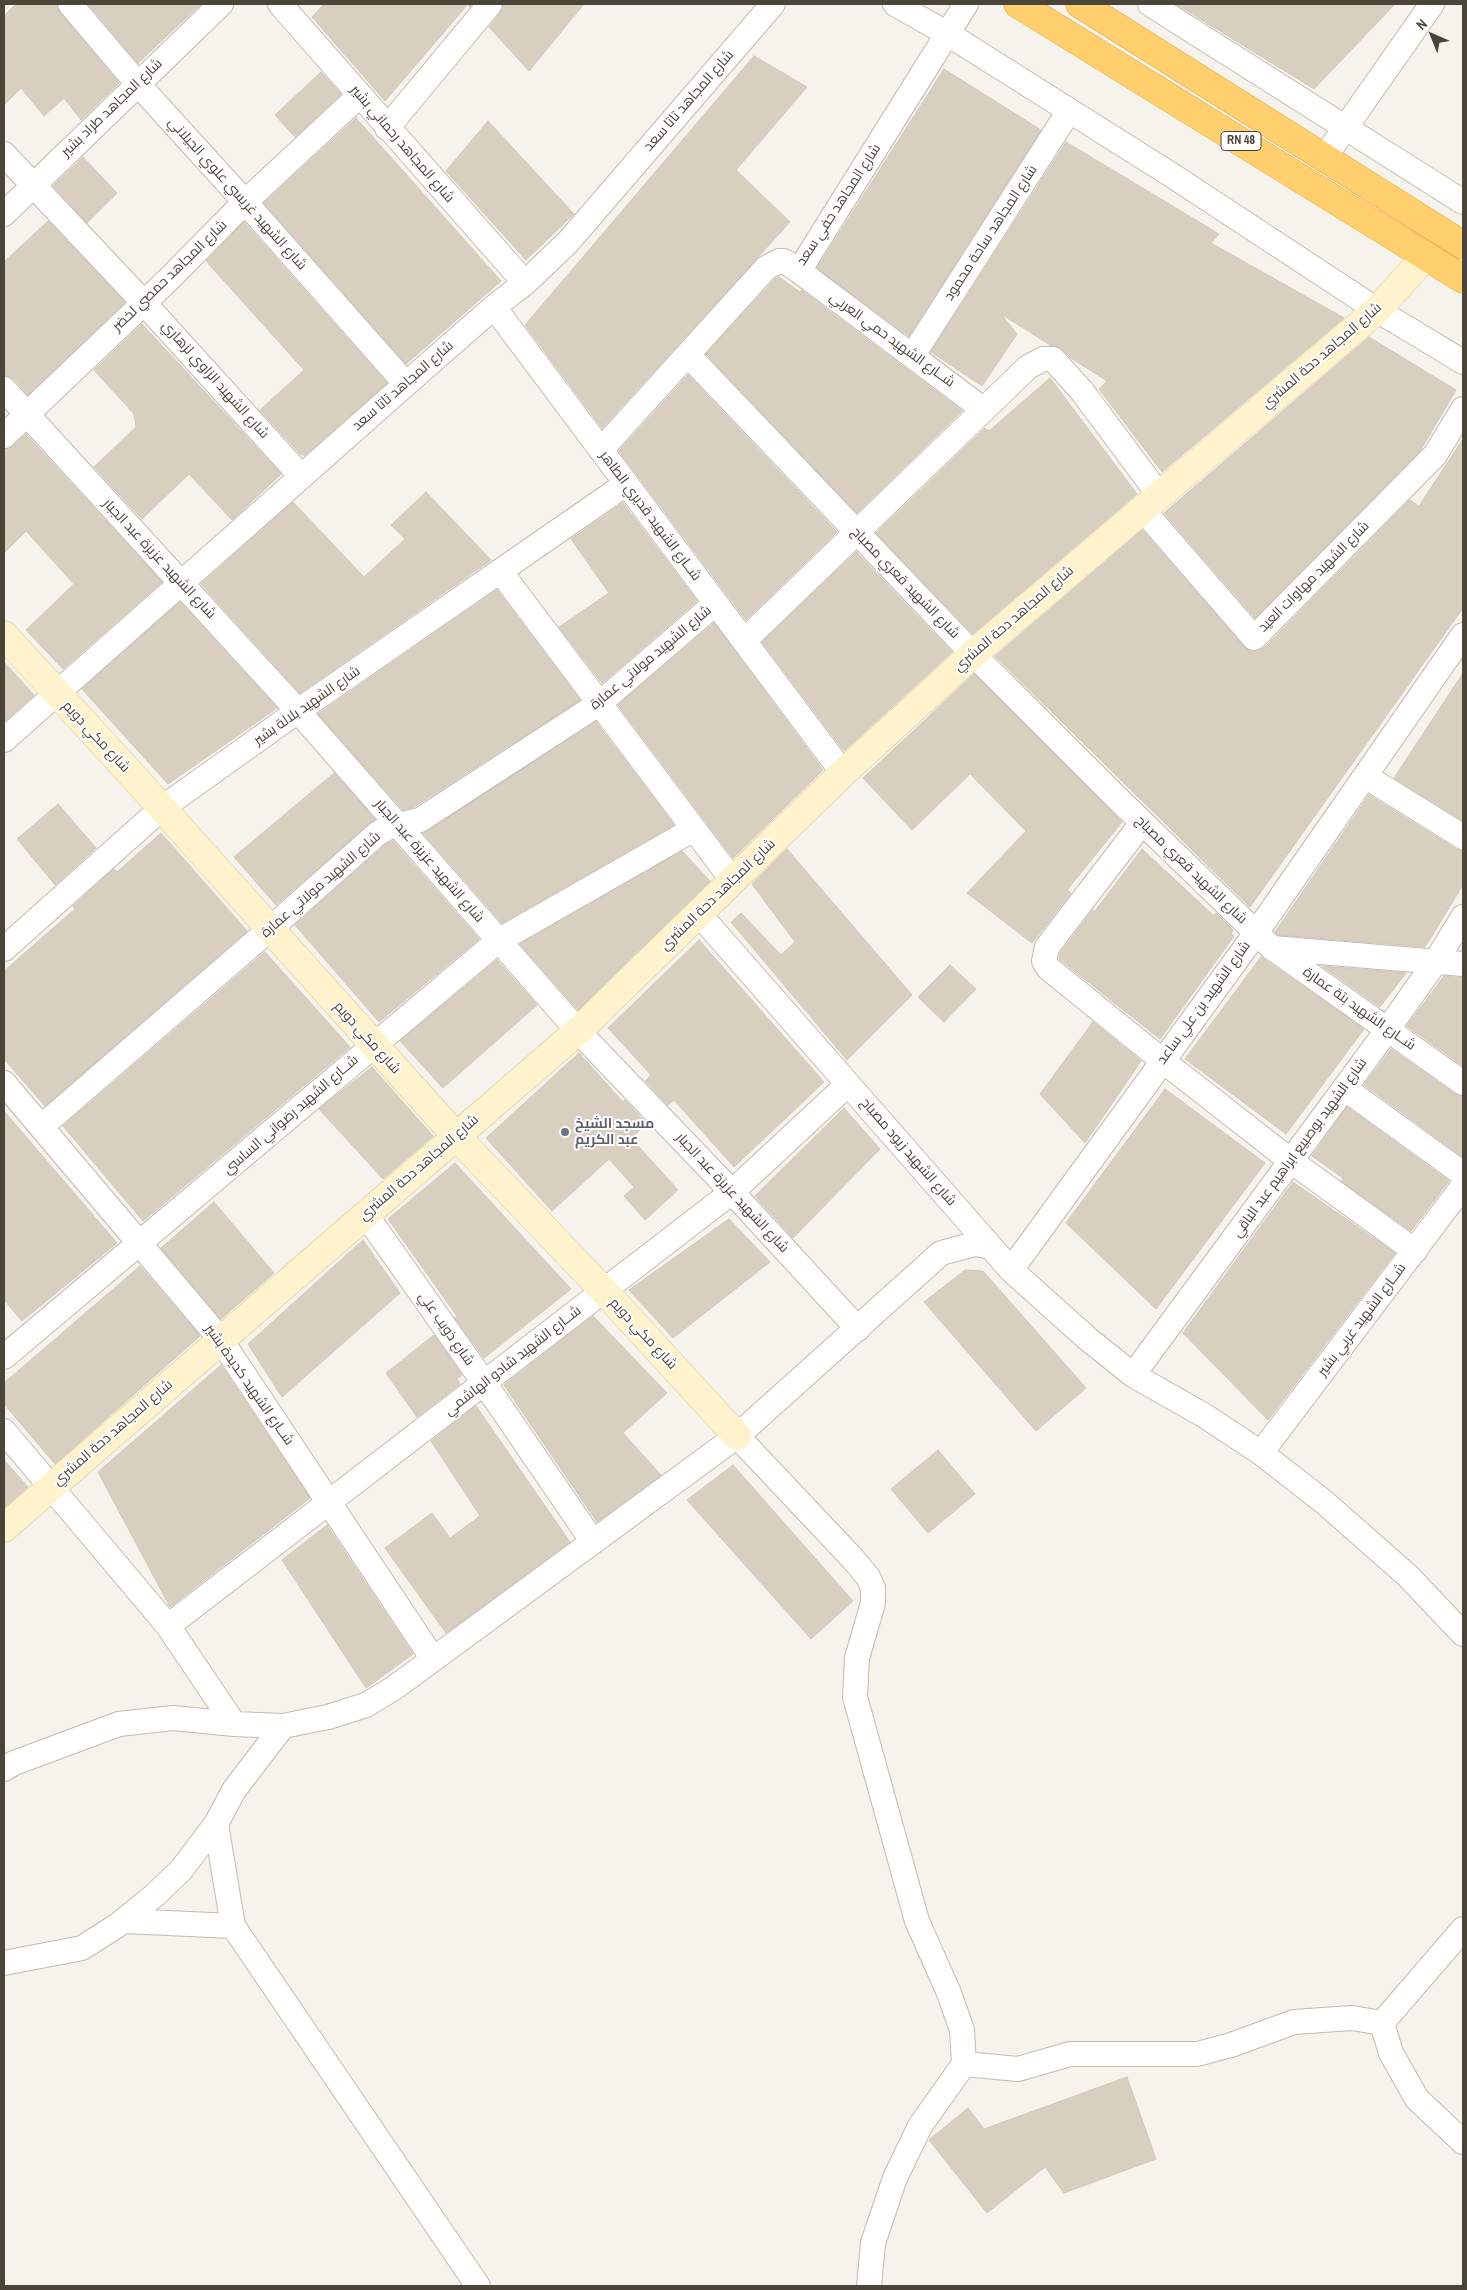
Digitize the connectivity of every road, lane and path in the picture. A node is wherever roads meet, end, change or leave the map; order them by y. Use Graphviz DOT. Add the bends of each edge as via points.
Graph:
graph roads {
  1 [pos="70,4"];
  2 [pos="221,4"];
  3 [pos="280,4"];
  4 [pos="490,4"];
  5 [pos="773,4"];
  6 [pos="895,4"];
  7 [pos="966,4"];
  8 [pos="1080,4"];
  9 [pos="1150,4"];
  10 [pos="1432,4"];
  11 [pos="1022,5"];
  12 [pos="948,34"];
  13 [pos="137,83"];
  14 [pos="359,96"];
  15 [pos="1069,111"];
  16 [pos="1346,127"];
  17 [pos="387,128"];
  18 [pos="4,154"];
  19 [pos="1324,158"];
  20 [pos="32,186"];
  21 [pos="245,202"];
  22 [pos="1463,202"];
  23 [pos="4,214"];
  24 [pos="1463,245"];
  25 [pos="1426,256"];
  26 [pos="799,271"];
  27 [pos="1463,279"];
  28 [pos="525,283"];
  29 [pos="144,302"];
  30 [pos="494,306"];
  31 [pos="1377,310"];
  32 [pos="688,355"];
  33 [pos="913,355"];
  34 [pos="1463,362"];
  35 [pos="406,384"];
  36 [pos="4,389"];
  37 [pos="1463,409"];
  38 [pos="984,410"];
  39 [pos="26,414"];
  40 [pos="4,436"];
  41 [pos="601,450"];
  42 [pos="301,476"];
  43 [pos="626,484"];
  44 [pos="1151,503"];
  45 [pos="856,531"];
  46 [pos="500,571"];
  47 [pos="181,582"];
  48 [pos="716,603"];
  49 [pos="4,634"];
  50 [pos="1463,635"];
  51 [pos="744,641"];
  52 [pos="973,654"];
  53 [pos="56,693"];
  54 [pos="600,703"];
  55 [pos="298,711"];
  56 [pos="4,740"];
  57 [pos="843,773"];
  58 [pos="1364,776"];
  59 [pos="162,808"];
  60 [pos="1142,823"];
  61 [pos="397,825"];
  62 [pos="694,829"];
  63 [pos="1463,837"];
  64 [pos="733,881"];
  65 [pos="699,914"];
  66 [pos="1463,917"];
  67 [pos="270,929"];
  68 [pos="1263,940"];
  69 [pos="498,941"];
  70 [pos="4,949"];
  71 [pos="1436,961"];
  72 [pos="1463,964"];
  73 [pos="1388,1029"];
  74 [pos="578,1031"];
  75 [pos="373,1044"];
  76 [pos="1162,1061"];
  77 [pos="4,1083"];
  78 [pos="1463,1083"];
  79 [pos="848,1084"];
  80 [pos="1344,1088"];
  81 [pos="41,1126"];
  82 [pos="456,1136"];
  83 [pos="1291,1161"];
  84 [pos="1463,1174"];
  85 [pos="1463,1186"];
  86 [pos="732,1192"];
  87 [pos="366,1215"];
  88 [pos="140,1245"];
  89 [pos="991,1247"];
  90 [pos="1415,1250"];
  91 [pos="1011,1270"];
  92 [pos="603,1290"];
  93 [pos="858,1329"];
  94 [pos="221,1340"];
  95 [pos="4,1357"];
  96 [pos="1133,1375"];
  97 [pos="486,1384"];
  98 [pos="4,1431"];
  99 [pos="737,1436"];
  100 [pos="1261,1453"];
  101 [pos="52,1487"];
  102 [pos="328,1501"];
  103 [pos="4,1528"];
  104 [pos="593,1542"];
  105 [pos="168,1626"];
  106 [pos="1463,1634"];
  107 [pos="433,1659"];
  108 [pos="234,1724"];
  109 [pos="283,1726"];
  110 [pos="4,1769"];
  111 [pos="216,1824"];
  112 [pos="124,1921"];
  113 [pos="233,1926"];
  114 [pos="1463,1929"];
  115 [pos="4,1963"];
  116 [pos="1382,2023"];
  117 [pos="964,2064"];
  118 [pos="1463,2142"];
  119 [pos="478,2286"];
  120 [pos="869,2286"];
  1 -- 13 [label="street, شارع الشهيد غريسي علوي الجيلاني"];
  2 -- 13 [label="street, شارع المجاهد طراد بشير"];
  3 -- 14 [label="street, شارع المجاهد رحماني بشير"];
  4 -- 17 [label="street"];
  5 -- 28 [label="street, شارع المجاهد تاتا سعد" via="568,242"];
  6 -- 12 [label="street"];
  7 -- 12 [label="street, شارع المجاهد حفي سعد"];
  8 -- 19 [label="highway, RN 48"];
  9 -- 16 [label="street"];
  10 -- 16 [label="street"];
  11 -- 25 [label="highway, RN 48"];
  12 -- 15 [label="street"];
  12 -- 26 [label="street, شارع المجاهد حفي سعد"];
  13 -- 20 [label="street, شارع المجاهد طراد بشير"];
  13 -- 21 [label="street, شارع الشهيد غريسي علوي الجيلاني"];
  14 -- 17 [label="street, شارع المجاهد رحماني بشير"];
  14 -- 21 [label="street, شارع المجاهد حمصي لخضر"];
  15 -- 31 [label="street" via="1250,224"];
  15 -- 33 [label="street, شارع المجاهد ساحة محمود"];
  16 -- 19 [label="street"];
  16 -- 22 [label="street"];
  17 -- 28 [label="street, شارع المجاهد رحماني بشير"];
  18 -- 20 [label="street, شارع الشهيد الزاوي لزهاري"];
  19 -- 24 [label="highway, RN 48"];
  20 -- 23 [label="street, شارع المجاهد طراد بشير"];
  20 -- 29 [label="street, شارع الشهيد الزاوي لزهاري"];
  21 -- 29 [label="street, شارع المجاهد حمصي لخضر"];
  21 -- 35 [label="street, شارع الشهيد غريسي علوي الجيلاني"];
  25 -- 27 [label="highway, RN 48"];
  25 -- 31 [label="street, شارع المجاهد دحة المشري"];
  26 -- 32 [label="street, شارع المجاهد حفي سعد" via="784,261 766,268"];
  26 -- 33 [label="street, شــارع الشهيد حمي العربي"];
  28 -- 30 [label="street, شارع المجاهد تاتا سعد"];
  29 -- 39 [label="street, شارع المجاهد حمصي لخضر"];
  29 -- 42 [label="street, شارع الشهيد الزاوي لزهاري"];
  30 -- 35 [label="street, شارع المجاهد تاتا سعد"];
  30 -- 41 [label="street, شــارع الشهيد قديري الطاهر"];
  31 -- 34 [label="street"];
  31 -- 44 [label="street, شارع المجاهد دحة المشري"];
  32 -- 41 [label="street, شارع المجاهد حفي سعد"];
  32 -- 45 [label="street, شارع الشهيد قعري مصباح"];
  33 -- 38 [label="street, شــارع الشهيد حمي العربي"];
  35 -- 42 [label="street, شارع المجاهد تاتا سعد"];
  36 -- 39 [label="street, شارع الشهيد عزيزة عبد الجبار"];
  37 -- 44 [label="street, شارع الشهيد مهاوات العيد" via="1435,455 1254,638"];
  38 -- 44 [label="street" via="1028,367 1043,359 1053,359 1081,390"];
  38 -- 45 [label="street"];
  39 -- 40 [label="street, شارع المجاهد حمصي لخضر"];
  39 -- 47 [label="street, شارع الشهيد عزيزة عبد الجبار"];
  41 -- 43 [label="street, شــارع الشهيد قديري الطاهر"];
  42 -- 47 [label="street, شارع المجاهد تاتا سعد"];
  43 -- 46 [label="street, شارع الشهيد بلالة بشير"];
  43 -- 48 [label="street, شــارع الشهيد قديري الطاهر"];
  44 -- 52 [label="street, شارع المجاهد دحة المشري"];
  45 -- 51 [label="street"];
  45 -- 52 [label="street, شارع الشهيد قعري مصباح"];
  46 -- 54 [label="street"];
  46 -- 55 [label="street, شارع الشهيد بلالة بشير"];
  47 -- 53 [label="street, شارع المجاهد تاتا سعد"];
  47 -- 55 [label="street, شارع الشهيد عزيزة عبد الجبار"];
  48 -- 51 [label="street, شــارع الشهيد قديري الطاهر"];
  48 -- 54 [label="street, شارع الشهيد مولاتي عمارة"];
  49 -- 53 [label="street, شارع مكي دويم"];
  50 -- 58 [label="street, شارع الشهيد بن علي ساعد"];
  51 -- 57 [label="street, شــارع الشهيد قديري الطاهر"];
  52 -- 57 [label="street, شارع المجاهد دحة المشري"];
  52 -- 60 [label="street, شارع الشهيد قعري مصباح"];
  53 -- 56 [label="street, شارع المجاهد تاتا سعد"];
  53 -- 59 [label="street, شارع مكي دويم"];
  54 -- 61 [label="street, شارع الشهيد مولاتي عمارة" via="420,820"];
  54 -- 62 [label="street"];
  55 -- 59 [label="street, شارع الشهيد بلالة بشير"];
  55 -- 61 [label="street, شارع الشهيد عزيزة عبد الجبار"];
  57 -- 64 [label="street, شارع المجاهد دحة المشري"];
  58 -- 63 [label="street"];
  58 -- 68 [label="street, شارع الشهيد بن علي ساعد"];
  59 -- 67 [label="street, شارع مكي دويم"];
  59 -- 70 [label="street, شارع الشهيد بلالة بشير"];
  60 -- 68 [label="street, شارع الشهيد قعري مصباح"];
  60 -- 76 [label="street" via="1047,947 1044,961 1048,968"];
  61 -- 67 [label="street, شارع الشهيد مولاتي عمارة" via="377,834"];
  61 -- 69 [label="street, شارع الشهيد عزيزة عبد الجبار"];
  62 -- 64 [label="street"];
  62 -- 69 [label="street, شــارع الشهيد رضواني الساسي"];
  64 -- 65 [label="street, شارع المجاهد دحة المشري"];
  65 -- 74 [label="street, شارع المجاهد دحة المشري"];
  65 -- 79 [label="street, شارع الشهيد زيود مصباح"];
  66 -- 71 [label="street, شارع الشهيد بوصبيع ابراهيم عبد الباقي"];
  67 -- 75 [label="street, شارع مكي دويم"];
  67 -- 81 [label="street, شارع الشهيد مولاتي عمارة"];
  68 -- 71 [label="street"];
  68 -- 73 [label="street, شــارع الشهيد بتة عمارة"];
  68 -- 76 [label="street, شارع الشهيد بن علي ساعد"];
  69 -- 74 [label="street, شارع الشهيد عزيزة عبد الجبار"];
  69 -- 75 [label="street, شــارع الشهيد رضواني الساسي"];
  71 -- 72 [label="street"];
  71 -- 73 [label="street, شارع الشهيد بوصبيع ابراهيم عبد الباقي"];
  73 -- 78 [label="street, شــارع الشهيد بتة عمارة"];
  73 -- 80 [label="street, شارع الشهيد بوصبيع ابراهيم عبد الباقي"];
  74 -- 82 [label="street, شارع المجاهد دحة المشري"];
  74 -- 86 [label="street, شارع الشهيد عزيزة عبد الجبار"];
  75 -- 82 [label="street, شارع مكي دويم"];
  75 -- 88 [label="street, شــارع الشهيد رضواني الساسي"];
  76 -- 83 [label="street"];
  76 -- 91 [label="street, شارع الشهيد بن علي ساعد"];
  77 -- 81 [label="street, شــارع الشهيد كديدة بشير"];
  79 -- 86 [label="street, شــارع الشهيد شادو الهاشمي"];
  79 -- 89 [label="street, شارع الشهيد زيود مصباح"];
  80 -- 83 [label="street, شارع الشهيد بوصبيع ابراهيم عبد الباقي"];
  80 -- 84 [label="street"];
  81 -- 88 [label="street, شــارع الشهيد كديدة بشير"];
  82 -- 87 [label="street, شارع المجاهد دحة المشري"];
  82 -- 92 [label="street, شارع مكي دويم"];
  83 -- 90 [label="street"];
  83 -- 96 [label="street, شارع الشهيد بوصبيع ابراهيم عبد الباقي"];
  85 -- 90 [label="street, شــارع الشهيد غربي بشير"];
  86 -- 92 [label="street, شــارع الشهيد شادو الهاشمي"];
  86 -- 93 [label="street, شارع الشهيد عزيزة عبد الجبار"];
  87 -- 94 [label="street, شارع المجاهد دحة المشري"];
  87 -- 97 [label="street, شارع ذويب علي"];
  88 -- 94 [label="street, شــارع الشهيد كديدة بشير"];
  88 -- 95 [label="street, شــارع الشهيد رضواني الساسي"];
  89 -- 91 [label="street, شارع الشهيد زيود مصباح"];
  89 -- 93 [label="street" via="975,1244 941,1253"];
  90 -- 100 [label="street, شــارع الشهيد غربي بشير"];
  91 -- 96 [label="street, شارع الشهيد زيود مصباح"];
  92 -- 97 [label="street, شــارع الشهيد شادو الهاشمي"];
  92 -- 99 [label="street, شارع مكي دويم"];
  93 -- 99 [label="street"];
  94 -- 101 [label="street, شارع المجاهد دحة المشري"];
  94 -- 102 [label="street, شــارع الشهيد كديدة بشير"];
  96 -- 100 [label="street, شارع الشهيد زيود مصباح"];
  97 -- 102 [label="street, شــارع الشهيد شادو الهاشمي"];
  97 -- 104 [label="street, شارع ذويب علي"];
  98 -- 101 [label="street"];
  99 -- 104 [label="street"];
  99 -- 117 [label="street" via="853,1560 873,1588 873,1603 857,1658 855,1697 916,1921 962,2030"];
  100 -- 106 [label="street, شارع الشهيد زيود مصباح" via="1324,1502 1408,1576"];
  101 -- 103 [label="street, شارع المجاهد دحة المشري"];
  101 -- 105 [label="street"];
  102 -- 105 [label="street, شــارع الشهيد شادو الهاشمي"];
  102 -- 107 [label="street, شــارع الشهيد كديدة بشير"];
  104 -- 107 [label="street"];
  105 -- 108 [label="street"];
  107 -- 109 [label="street" via="366,1705"];
  108 -- 109 [label="street"];
  108 -- 110 [label="street" via="173,1718 119,1724"];
  109 -- 111 [label="street" via="234,1790"];
  111 -- 112 [label="street" via="181,1870"];
  111 -- 113 [label="street"];
  112 -- 113 [label="street"];
  112 -- 115 [label="street" via="82,1948"];
  113 -- 119 [label="street"];
  114 -- 116 [label="street"];
  116 -- 117 [label="street" via="1352,2018 1294,2022 1197,2054 1070,2054 1018,2069"];
  116 -- 118 [label="street" via="1391,2053 1417,2099"];
  117 -- 120 [label="street" via="920,2126 895,2178 873,2243"];
}
